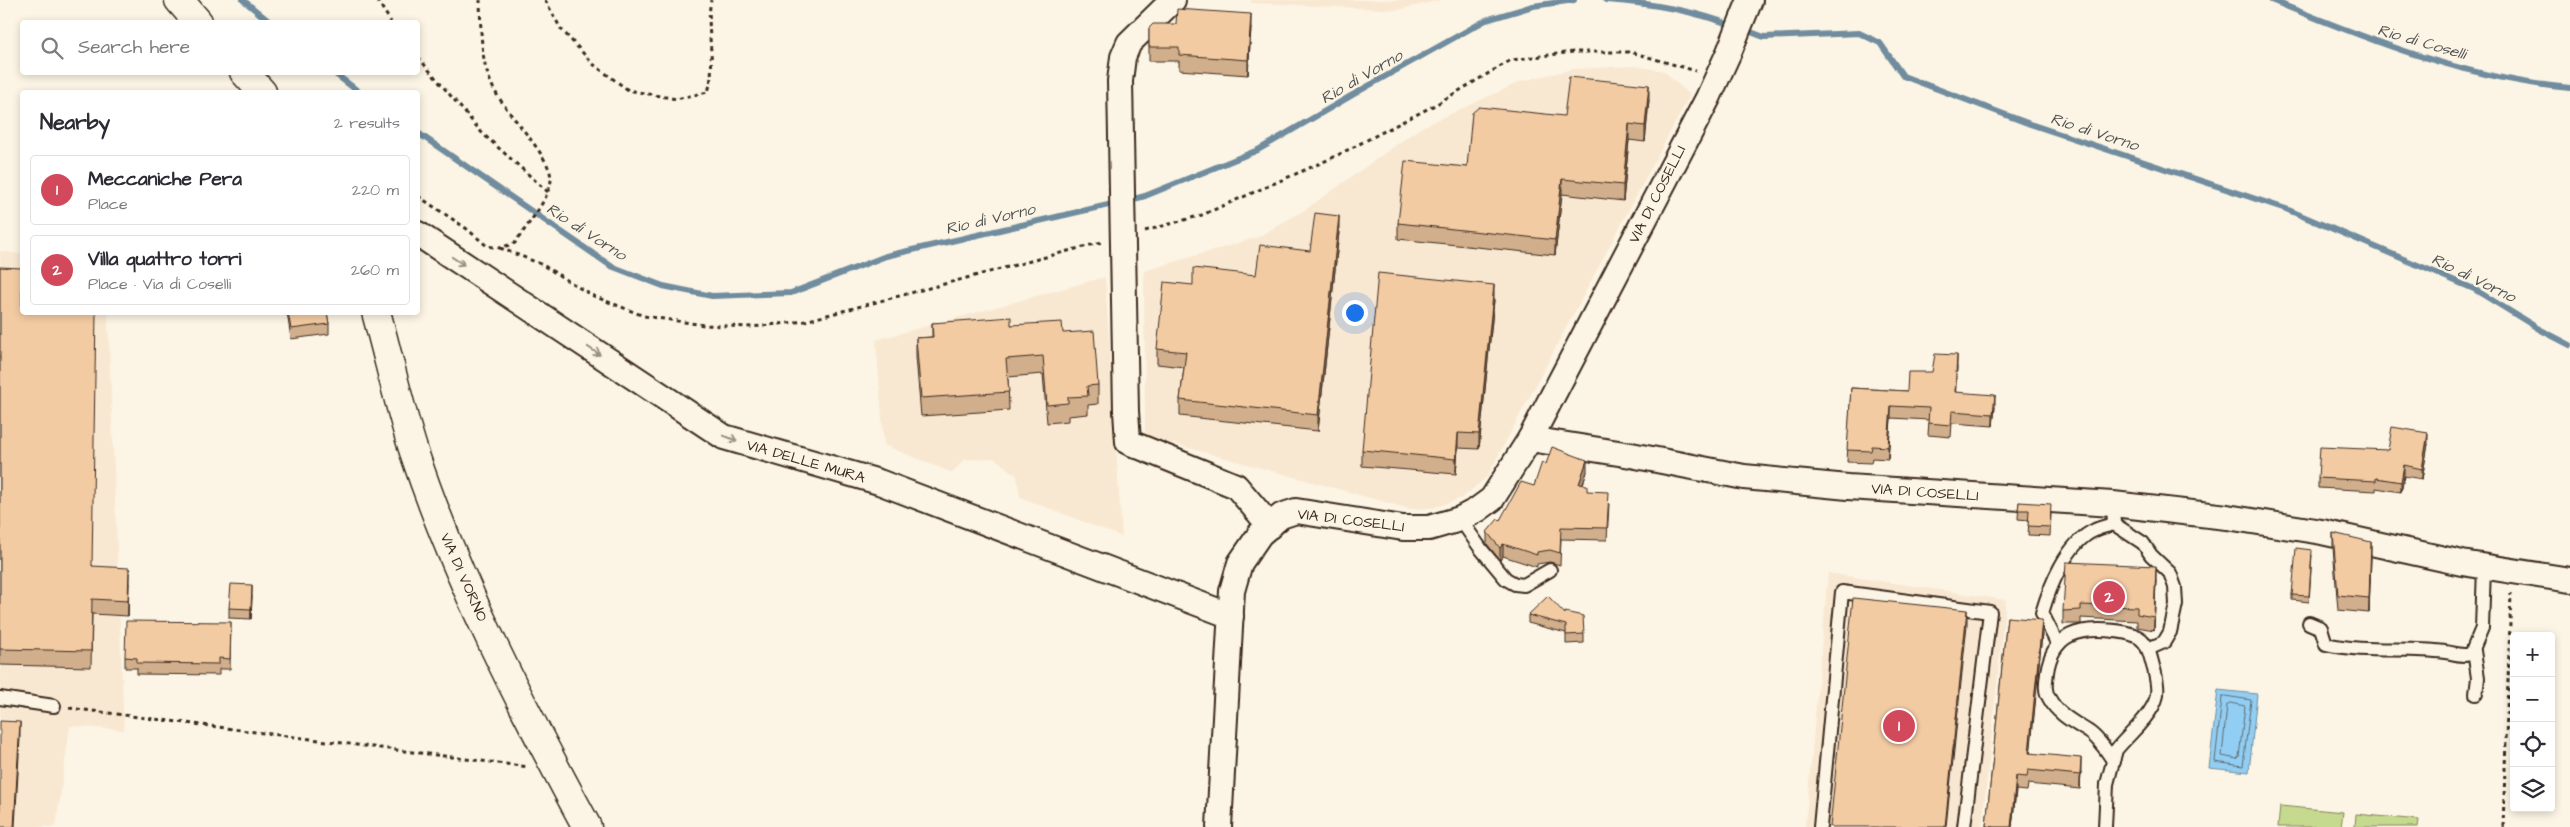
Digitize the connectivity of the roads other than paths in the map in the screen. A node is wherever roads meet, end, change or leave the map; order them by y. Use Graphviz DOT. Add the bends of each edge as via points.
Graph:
graph roads {
  1 [pos="179,0"];
  2 [pos="1173,0"];
  3 [pos="1750,1"];
  4 [pos="196,20"];
  5 [pos="247,75"];
  6 [pos="260,90"];
  7 [pos="420,235"];
  8 [pos="377,315"];
  9 [pos="1530,439"];
  10 [pos="2113,514"];
  11 [pos="1460,519"];
  12 [pos="1270,526"];
  13 [pos="2484,567"];
  14 [pos="1550,570"];
  15 [pos="2570,580"];
  16 [pos="1231,616"];
  17 [pos="2308,623"];
  18 [pos="2058,645"];
  19 [pos="2148,649"];
  20 [pos="2474,651"];
  21 [pos="2476,694"];
  22 [pos="0,698"];
  23 [pos="54,706"];
  24 [pos="2114,762"];
  25 [pos="587,827"];
  26 [pos="1219,827"];
  27 [pos="1820,827"];
  28 [pos="1964,827"];
  29 [pos="2105,827"];
  1 -- 4 [label="street"];
  2 -- 12 [label="street" via="1129,43 1120,81 1128,442 1236,486"];
  3 -- 9 [label="street, VIA DI COSELLI" via="1717,78"];
  5 -- 6 [label="street"];
  7 -- 16 [label="street, VIA DELLE MURA, one-way" via="724,437 879,482"];
  8 -- 25 [label="street, VIA DI VORNO" via="414,451 450,547 556,771"];
  9 -- 10 [label="street, VIA DI COSELLI" via="1744,477"];
  9 -- 11 [label="street, VIA DI COSELLI" via="1492,499"];
  10 -- 13 [label="street, VIA DI COSELLI" via="2227,517 2322,532"];
  10 -- 18 [label="lane" via="2064,560 2057,574 2042,613"];
  10 -- 19 [label="lane" via="2170,573 2175,587 2176,604 2170,632 2164,642"];
  11 -- 12 [label="street, VIA DI COSELLI" via="1429,528 1403,528 1296,511 1280,516"];
  11 -- 14 [label="lane" via="1506,579 1524,585"];
  12 -- 16 [label="street, VIA DI COSELLI" via="1260,534 1240,563 1232,591"];
  13 -- 15 [label="street, VIA DI COSELLI"];
  13 -- 20 [label="lane" via="2482,628"];
  16 -- 26 [label="street, VIA DI COSELLI"];
  17 -- 20 [label="lane" via="2321,628 2326,644 2332,646 2447,652 2465,656"];
  18 -- 19 [label="lane" via="2077,632 2102,629 2143,640"];
  18 -- 24 [label="lane" via="2048,665 2045,686 2049,699 2065,717 2091,733"];
  19 -- 24 [label="lane" via="2158,696 2146,717 2116,750"];
  20 -- 21 [label="lane" via="2478,678"];
  22 -- 23 [label="lane"];
  24 -- 29 [label="lane" via="2107,784"];
  27 -- 28 [label="lane" via="1842,592 1990,612"];
}
